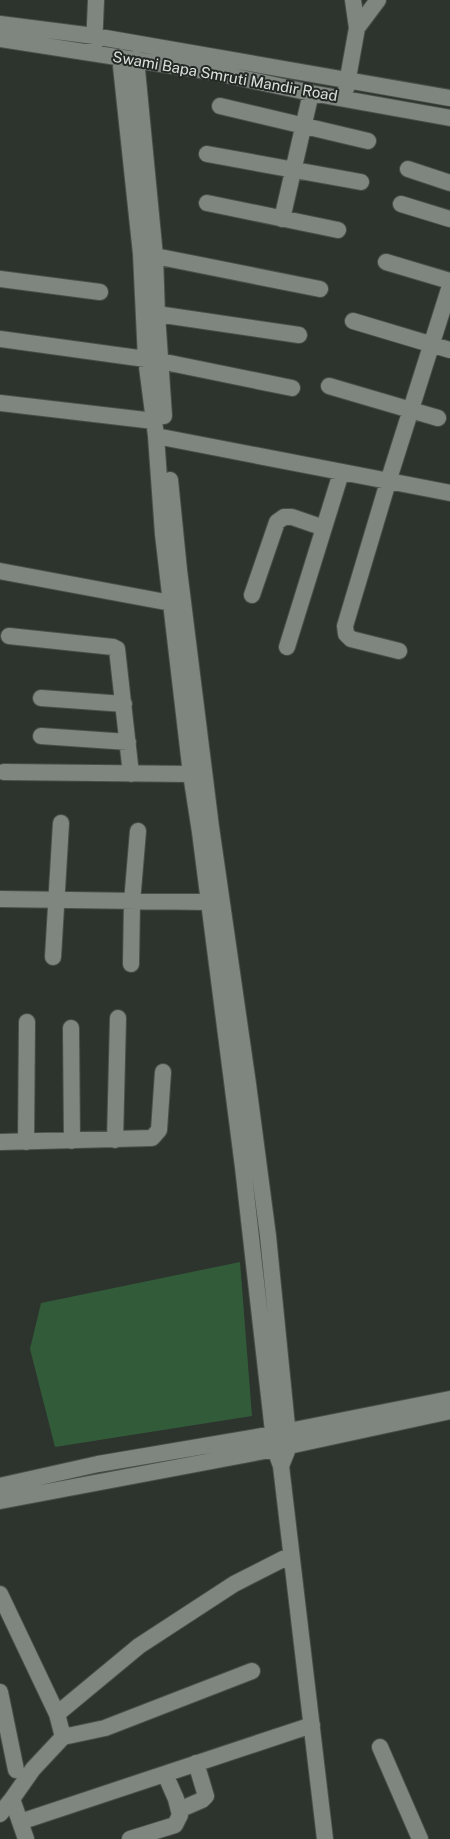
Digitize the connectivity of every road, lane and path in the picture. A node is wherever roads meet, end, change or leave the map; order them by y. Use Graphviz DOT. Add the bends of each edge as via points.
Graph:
graph roads {
  1 [pos="96,0"];
  2 [pos="353,0"];
  3 [pos="378,0"];
  4 [pos="0,24"];
  5 [pos="357,28"];
  6 [pos="0,40"];
  7 [pos="94,45"];
  8 [pos="128,58"];
  9 [pos="348,80"];
  10 [pos="311,93"];
  11 [pos="345,98"];
  12 [pos="450,98"];
  13 [pos="220,106"];
  14 [pos="450,118"];
  15 [pos="303,126"];
  16 [pos="368,141"];
  17 [pos="207,154"];
  18 [pos="408,169"];
  19 [pos="294,170"];
  20 [pos="361,182"];
  21 [pos="450,183"];
  22 [pos="206,204"];
  23 [pos="401,204"];
  24 [pos="282,219"];
  25 [pos="450,219"];
  26 [pos="338,230"];
  27 [pos="155,256"];
  28 [pos="386,262"];
  29 [pos="0,279"];
  30 [pos="450,280"];
  31 [pos="450,286"];
  32 [pos="320,289"];
  33 [pos="100,292"];
  34 [pos="157,314"];
  35 [pos="353,321"];
  36 [pos="299,335"];
  37 [pos="0,339"];
  38 [pos="432,344"];
  39 [pos="450,350"];
  40 [pos="153,360"];
  41 [pos="329,386"];
  42 [pos="292,388"];
  43 [pos="0,403"];
  44 [pos="410,410"];
  45 [pos="438,418"];
  46 [pos="158,431"];
  47 [pos="341,472"];
  48 [pos="388,482"];
  49 [pos="450,493"];
  50 [pos="324,528"];
  51 [pos="0,572"];
  52 [pos="252,595"];
  53 [pos="177,602"];
  54 [pos="9,636"];
  55 [pos="287,647"];
  56 [pos="399,651"];
  57 [pos="42,698"];
  58 [pos="124,704"];
  59 [pos="41,736"];
  60 [pos="128,742"];
  61 [pos="4,772"];
  62 [pos="131,774"];
  63 [pos="191,774"];
  64 [pos="61,823"];
  65 [pos="138,831"];
  66 [pos="0,899"];
  67 [pos="57,900"];
  68 [pos="132,902"];
  69 [pos="208,902"];
  70 [pos="53,958"];
  71 [pos="131,964"];
  72 [pos="118,1018"];
  73 [pos="27,1022"];
  74 [pos="70,1028"];
  75 [pos="163,1072"];
  76 [pos="115,1140"];
  77 [pos="72,1141"];
  78 [pos="0,1142"];
  79 [pos="26,1142"];
  80 [pos="450,1399"];
  81 [pos="450,1411"];
  82 [pos="349,1426"];
  83 [pos="281,1440"];
  84 [pos="0,1486"];
  85 [pos="0,1501"];
  86 [pos="291,1555"];
  87 [pos="0,1594"];
  88 [pos="252,1671"];
  89 [pos="1,1697"];
  90 [pos="57,1714"];
  91 [pos="312,1725"];
  92 [pos="62,1736"];
  93 [pos="380,1747"];
  94 [pos="196,1764"];
  95 [pos="16,1770"];
  96 [pos="165,1774"];
  97 [pos="12,1799"];
  98 [pos="179,1810"];
  99 [pos="0,1814"];
  100 [pos="20,1822"];
  101 [pos="26,1839"];
  102 [pos="130,1839"];
  103 [pos="325,1839"];
  104 [pos="420,1839"];
  1 -- 7 [label="street"];
  2 -- 5 [label="street"];
  3 -- 5 [label="street"];
  4 -- 7 [label="street"];
  5 -- 9 [label="street"];
  6 -- 7 [label="street, Swami Bapa Smruti Mandir Road"];
  7 -- 8 [label="street, Swami Bapa Smruti Mandir Road"];
  7 -- 9 [label="street"];
  8 -- 10 [label="street, Swami Bapa Smruti Mandir Road"];
  8 -- 27 [label="street"];
  8 -- 40 [label="street" via="141,254"];
  9 -- 11 [label="street"];
  9 -- 12 [label="street"];
  10 -- 11 [label="street, Swami Bapa Smruti Mandir Road"];
  10 -- 15 [label="street"];
  11 -- 14 [label="street, Swami Bapa Smruti Mandir Road"];
  13 -- 15 [label="street"];
  15 -- 16 [label="street"];
  15 -- 19 [label="street"];
  17 -- 19 [label="street"];
  18 -- 21 [label="street"];
  19 -- 20 [label="street"];
  19 -- 24 [label="street"];
  22 -- 24 [label="street"];
  23 -- 25 [label="street"];
  24 -- 26 [label="street"];
  27 -- 32 [label="street"];
  27 -- 34 [label="street"];
  28 -- 30 [label="street"];
  29 -- 33 [label="street"];
  31 -- 38 [label="street"];
  34 -- 36 [label="street"];
  34 -- 40 [label="street"];
  35 -- 38 [label="street"];
  37 -- 40 [label="street"];
  38 -- 39 [label="street"];
  38 -- 44 [label="street"];
  40 -- 42 [label="street"];
  40 -- 46 [label="street"];
  41 -- 44 [label="street"];
  43 -- 46 [label="street"];
  44 -- 45 [label="street"];
  44 -- 48 [label="street"];
  46 -- 47 [label="street"];
  46 -- 53 [label="street" via="163,534"];
  47 -- 48 [label="street"];
  47 -- 50 [label="street"];
  48 -- 49 [label="street"];
  48 -- 56 [label="street" via="345,626 351,639"];
  50 -- 52 [label="street" via="292,517 284,517 277,522"];
  50 -- 55 [label="street"];
  51 -- 53 [label="street"];
  53 -- 63 [label="street"];
  53 -- 83 [label="street" via="268,1236"];
  54 -- 58 [label="street" via="117,649"];
  57 -- 58 [label="street"];
  58 -- 60 [label="street"];
  59 -- 60 [label="street"];
  60 -- 62 [label="street"];
  61 -- 62 [label="street"];
  62 -- 63 [label="street"];
  63 -- 69 [label="street"];
  64 -- 67 [label="street"];
  65 -- 68 [label="street"];
  66 -- 67 [label="street"];
  67 -- 68 [label="street"];
  67 -- 70 [label="street"];
  68 -- 69 [label="street"];
  68 -- 71 [label="street"];
  69 -- 83 [label="street"];
  72 -- 76 [label="street"];
  73 -- 79 [label="street"];
  74 -- 77 [label="street"];
  75 -- 76 [label="street" via="159,1130 152,1138"];
  76 -- 77 [label="street"];
  77 -- 79 [label="street"];
  78 -- 79 [label="street"];
  80 -- 82 [label="street"];
  81 -- 82 [label="street"];
  82 -- 83 [label="street"];
  83 -- 84 [label="street" via="98,1464"];
  83 -- 85 [label="street"];
  83 -- 86 [label="street"];
  86 -- 90 [label="street" via="234,1584 139,1646"];
  86 -- 91 [label="street"];
  87 -- 90 [label="street"];
  88 -- 92 [label="street" via="105,1728"];
  89 -- 95 [label="street"];
  90 -- 92 [label="street"];
  91 -- 94 [label="street"];
  91 -- 103 [label="street"];
  92 -- 97 [label="street"];
  93 -- 104 [label="street"];
  94 -- 96 [label="street"];
  94 -- 98 [label="street" via="206,1796"];
  96 -- 98 [label="street"];
  96 -- 100 [label="street"];
  97 -- 99 [label="street"];
  97 -- 100 [label="street"];
  98 -- 102 [label="street" via="180,1816 175,1825"];
  100 -- 101 [label="street"];
}
